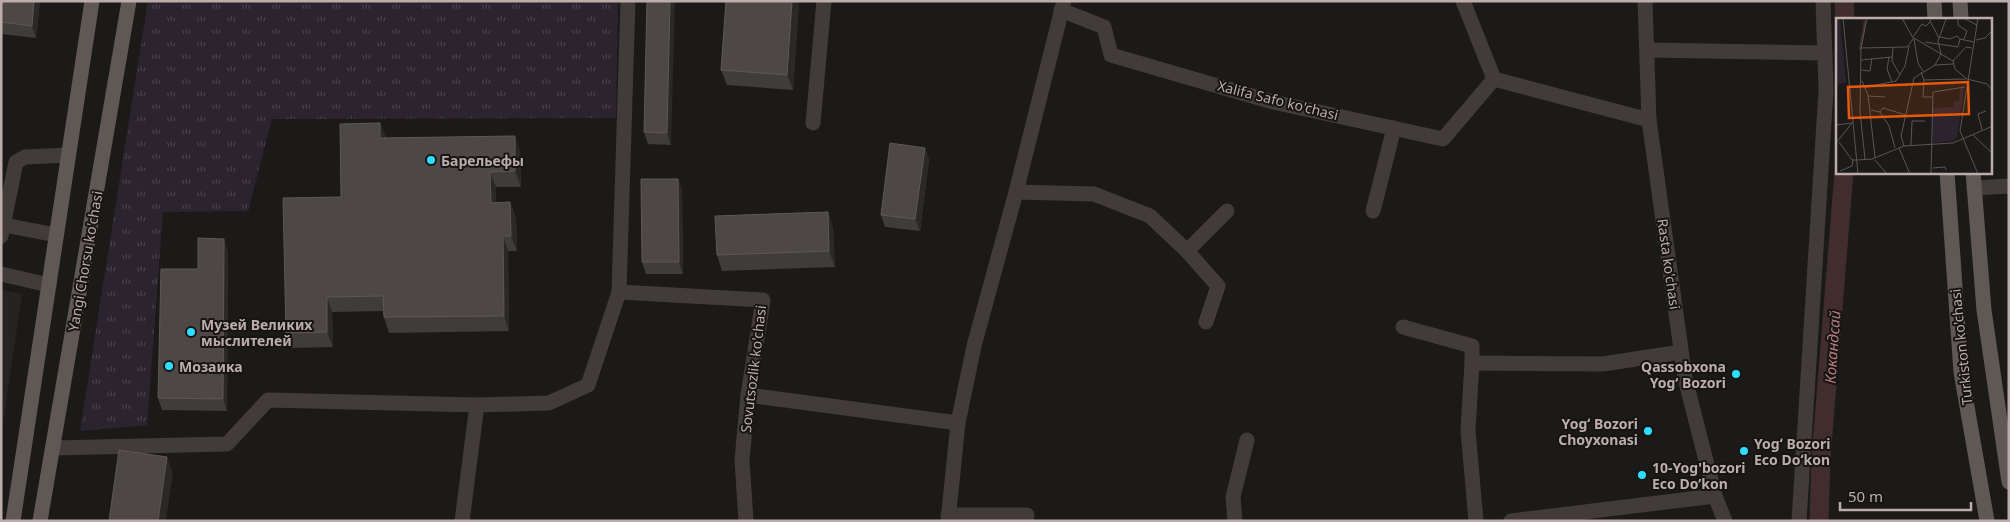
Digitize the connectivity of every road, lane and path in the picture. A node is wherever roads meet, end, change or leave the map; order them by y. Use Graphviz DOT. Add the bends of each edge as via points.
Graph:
graph roads {
  1 [pos="92,1"];
  2 [pos="129,1"];
  3 [pos="628,1"];
  4 [pos="824,1"];
  5 [pos="1463,1"];
  6 [pos="1645,1"];
  7 [pos="1823,1"];
  8 [pos="1934,1"];
  9 [pos="1960,1"];
  10 [pos="1063,6"];
  11 [pos="1935,18"];
  12 [pos="1961,18"];
  13 [pos="1647,50"];
  14 [pos="1825,53"];
  15 [pos="1494,79"];
  16 [pos="1649,120"];
  17 [pos="813,123"];
  18 [pos="1394,128"];
  19 [pos="68,155"];
  20 [pos="1947,174"];
  21 [pos="1974,180"];
  22 [pos="2009,186"];
  23 [pos="1016,192"];
  24 [pos="1227,211"];
  25 [pos="1373,212"];
  26 [pos="2,231"];
  27 [pos="56,235"];
  28 [pos="1187,251"];
  29 [pos="1,274"];
  30 [pos="49,285"];
  31 [pos="619,292"];
  32 [pos="1206,322"];
  33 [pos="1402,328"];
  34 [pos="1681,352"];
  35 [pos="1472,363"];
  36 [pos="748,395"];
  37 [pos="477,405"];
  38 [pos="958,423"];
  39 [pos="1246,440"];
  40 [pos="53,448"];
  41 [pos="2009,482"];
  42 [pos="1714,496"];
  43 [pos="948,518"];
  44 [pos="13,521"];
  45 [pos="40,521"];
  46 [pos="462,521"];
  47 [pos="746,521"];
  48 [pos="1026,521"];
  49 [pos="1235,521"];
  50 [pos="1476,521"];
  51 [pos="1511,521"];
  52 [pos="1725,521"];
  53 [pos="1799,521"];
  54 [pos="1987,521"];
  1 -- 19 [label="main road"];
  2 -- 40 [label="main road, Yangi Chorsu ko'chasi"];
  3 -- 31 [label="street"];
  4 -- 17 [label="street"];
  5 -- 15 [label="street"];
  6 -- 13 [label="street, Rasta ko'chasi"];
  7 -- 14 [label="street"];
  8 -- 11 [label="main road"];
  9 -- 12 [label="main road"];
  10 -- 18 [label="street, Xalifa Safo ko'chasi" via="1104,27 1111,55 1274,102"];
  10 -- 23 [label="street"];
  13 -- 14 [label="street"];
  13 -- 16 [label="street, Rasta ko'chasi"];
  14 -- 53 [label="street" via="1826,100"];
  15 -- 16 [label="street"];
  15 -- 18 [label="street, Xalifa Safo ko'chasi" via="1443,139"];
  16 -- 34 [label="street, Rasta ko'chasi"];
  18 -- 25 [label="street"];
  19 -- 26 [label="street" via="25,156 16,162"];
  19 -- 27 [label="main road"];
  20 -- 54 [label="main road, Turkiston ko'chasi" via="1961,372"];
  21 -- 22 [label="street"];
  21 -- 41 [label="main road, Turkiston ko'chasi" via="1984,310"];
  23 -- 28 [label="street" via="1094,194 1150,216"];
  23 -- 38 [label="street" via="974,346"];
  24 -- 28 [label="street"];
  26 -- 27 [label="street"];
  27 -- 30 [label="main road"];
  28 -- 32 [label="street" via="1218,286"];
  29 -- 30 [label="street"];
  30 -- 44 [label="main road"];
  31 -- 36 [label="street, Sovutsozlik ko'chasi" via="763,300"];
  31 -- 37 [label="street" via="588,385 549,403"];
  33 -- 35 [label="street" via="1472,346"];
  34 -- 35 [label="street" via="1603,364"];
  34 -- 42 [label="street, Rasta ko'chasi"];
  35 -- 50 [label="street" via="1468,430"];
  36 -- 38 [label="street"];
  36 -- 47 [label="street, Sovutsozlik ko'chasi" via="742,460"];
  37 -- 40 [label="street" via="268,400 228,444"];
  37 -- 46 [label="street"];
  38 -- 43 [label="street"];
  39 -- 49 [label="street" via="1233,497"];
  40 -- 45 [label="main road, Yangi Chorsu ko'chasi"];
  42 -- 51 [label="street"];
  42 -- 52 [label="street, Rasta ko'chasi"];
  43 -- 48 [label="street" via="1027,515"];
}
